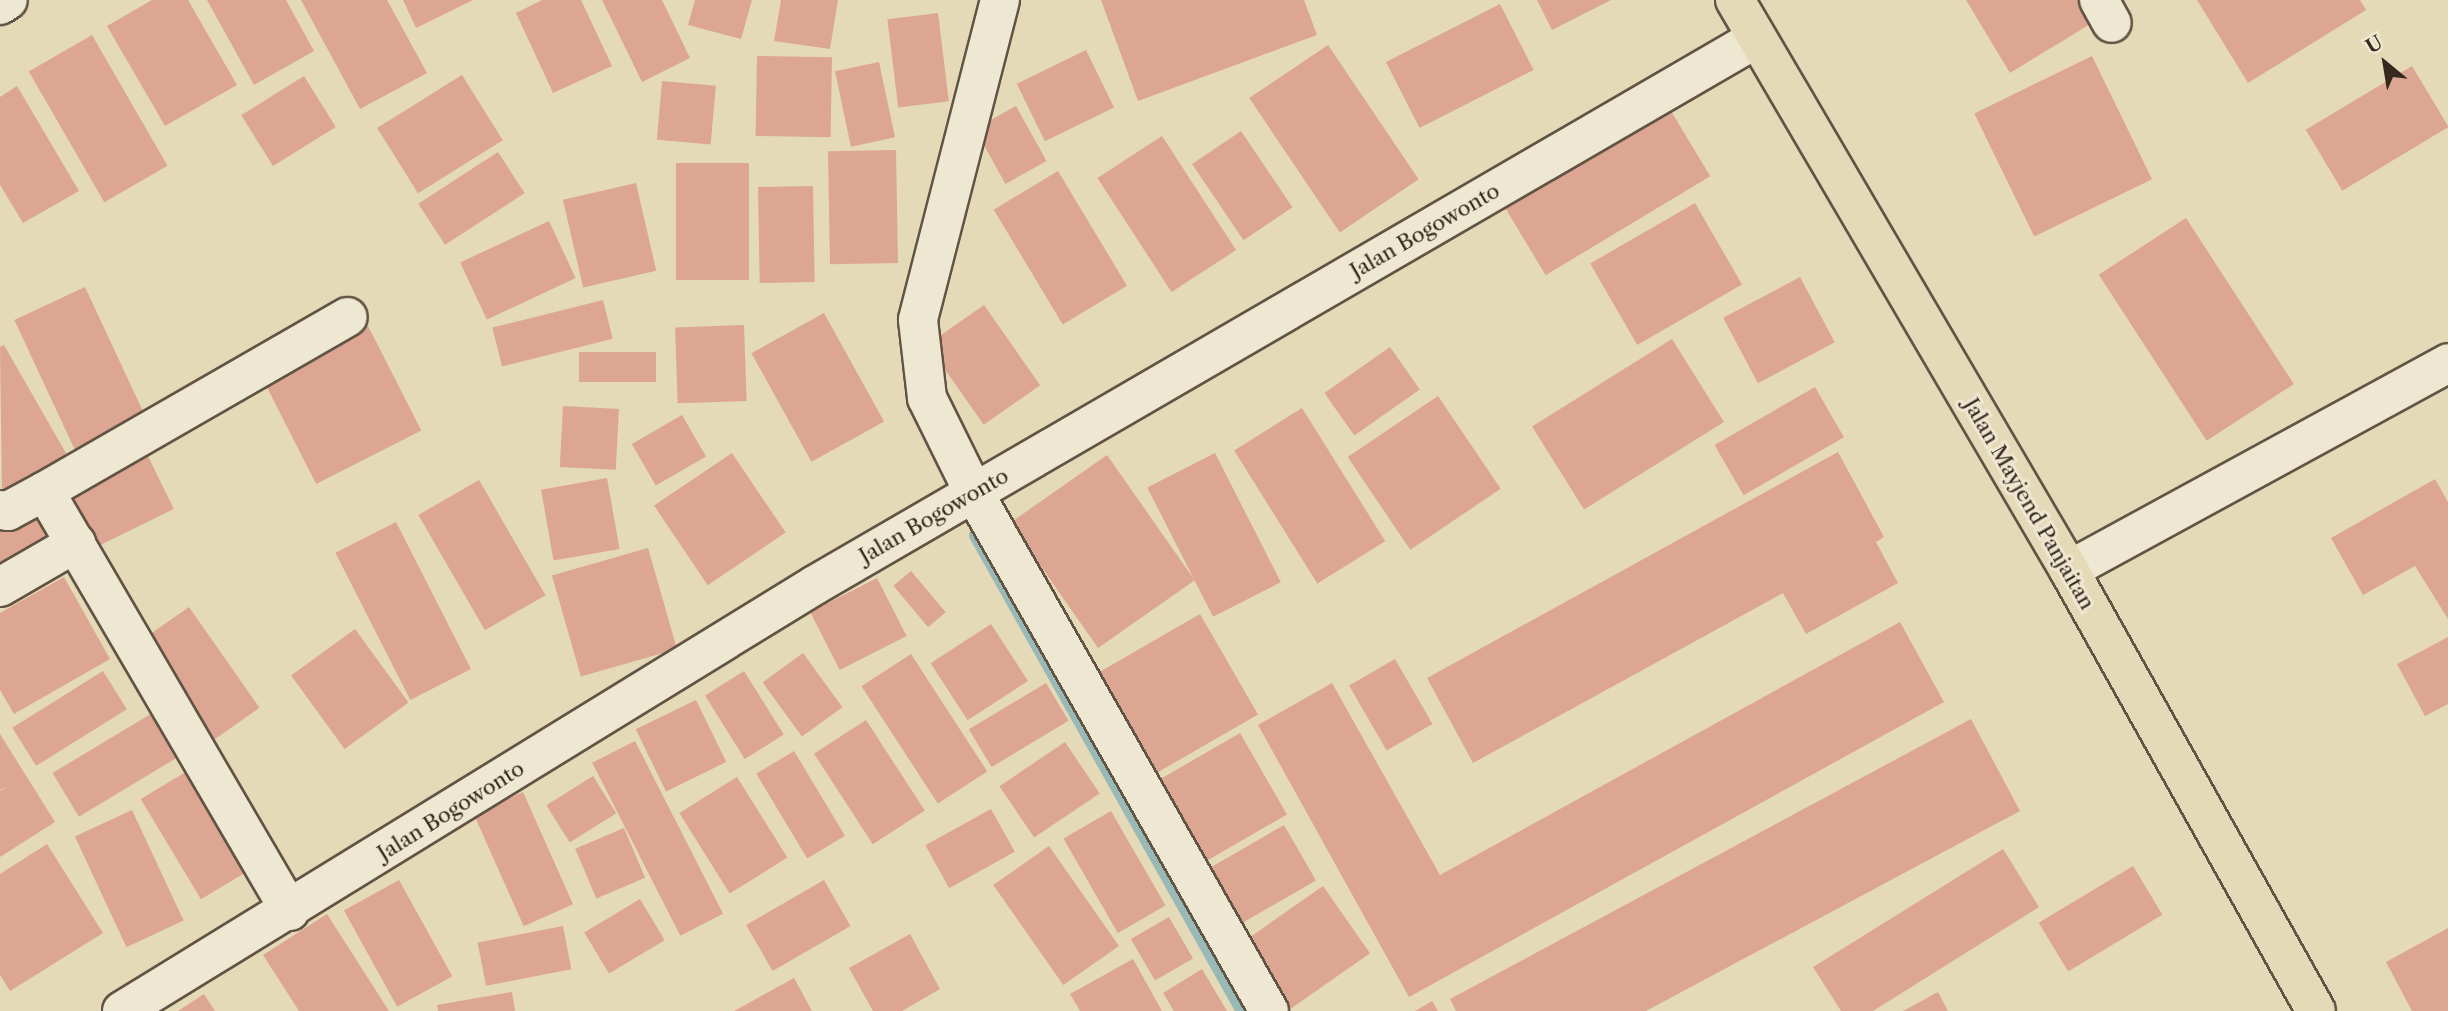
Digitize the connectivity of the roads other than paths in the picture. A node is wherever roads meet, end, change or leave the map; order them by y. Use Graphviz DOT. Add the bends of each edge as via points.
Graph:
graph roads {
  1 [pos="8,0"];
  2 [pos="1000,0"];
  3 [pos="1735,0"];
  4 [pos="0,5"];
  5 [pos="1757,38"];
  6 [pos="347,317"];
  7 [pos="2448,363"];
  8 [pos="45,491"];
  9 [pos="974,493"];
  10 [pos="0,510"];
  11 [pos="76,543"];
  12 [pos="2069,570"];
  13 [pos="0,587"];
  14 [pos="290,911"];
  15 [pos="122,1011"];
  16 [pos="1269,1011"];
  17 [pos="2316,1011"];
  1 -- 4 [label="street"];
  2 -- 9 [label="street" via="918,320 927,398"];
  3 -- 5 [label="highway, Jalan Mayjend Panjaitan"];
  5 -- 9 [label="street, Jalan Bogowonto"];
  5 -- 12 [label="highway, Jalan Mayjend Panjaitan"];
  6 -- 8 [label="street"];
  7 -- 12 [label="street"];
  8 -- 10 [label="street" via="8,511"];
  8 -- 11 [label="street"];
  9 -- 14 [label="street, Jalan Bogowonto"];
  9 -- 16 [label="street"];
  11 -- 13 [label="street"];
  11 -- 14 [label="street"];
  12 -- 17 [label="highway, Jalan Mayjend Panjaitan"];
  14 -- 15 [label="street, Jalan Bogowonto"];
}
